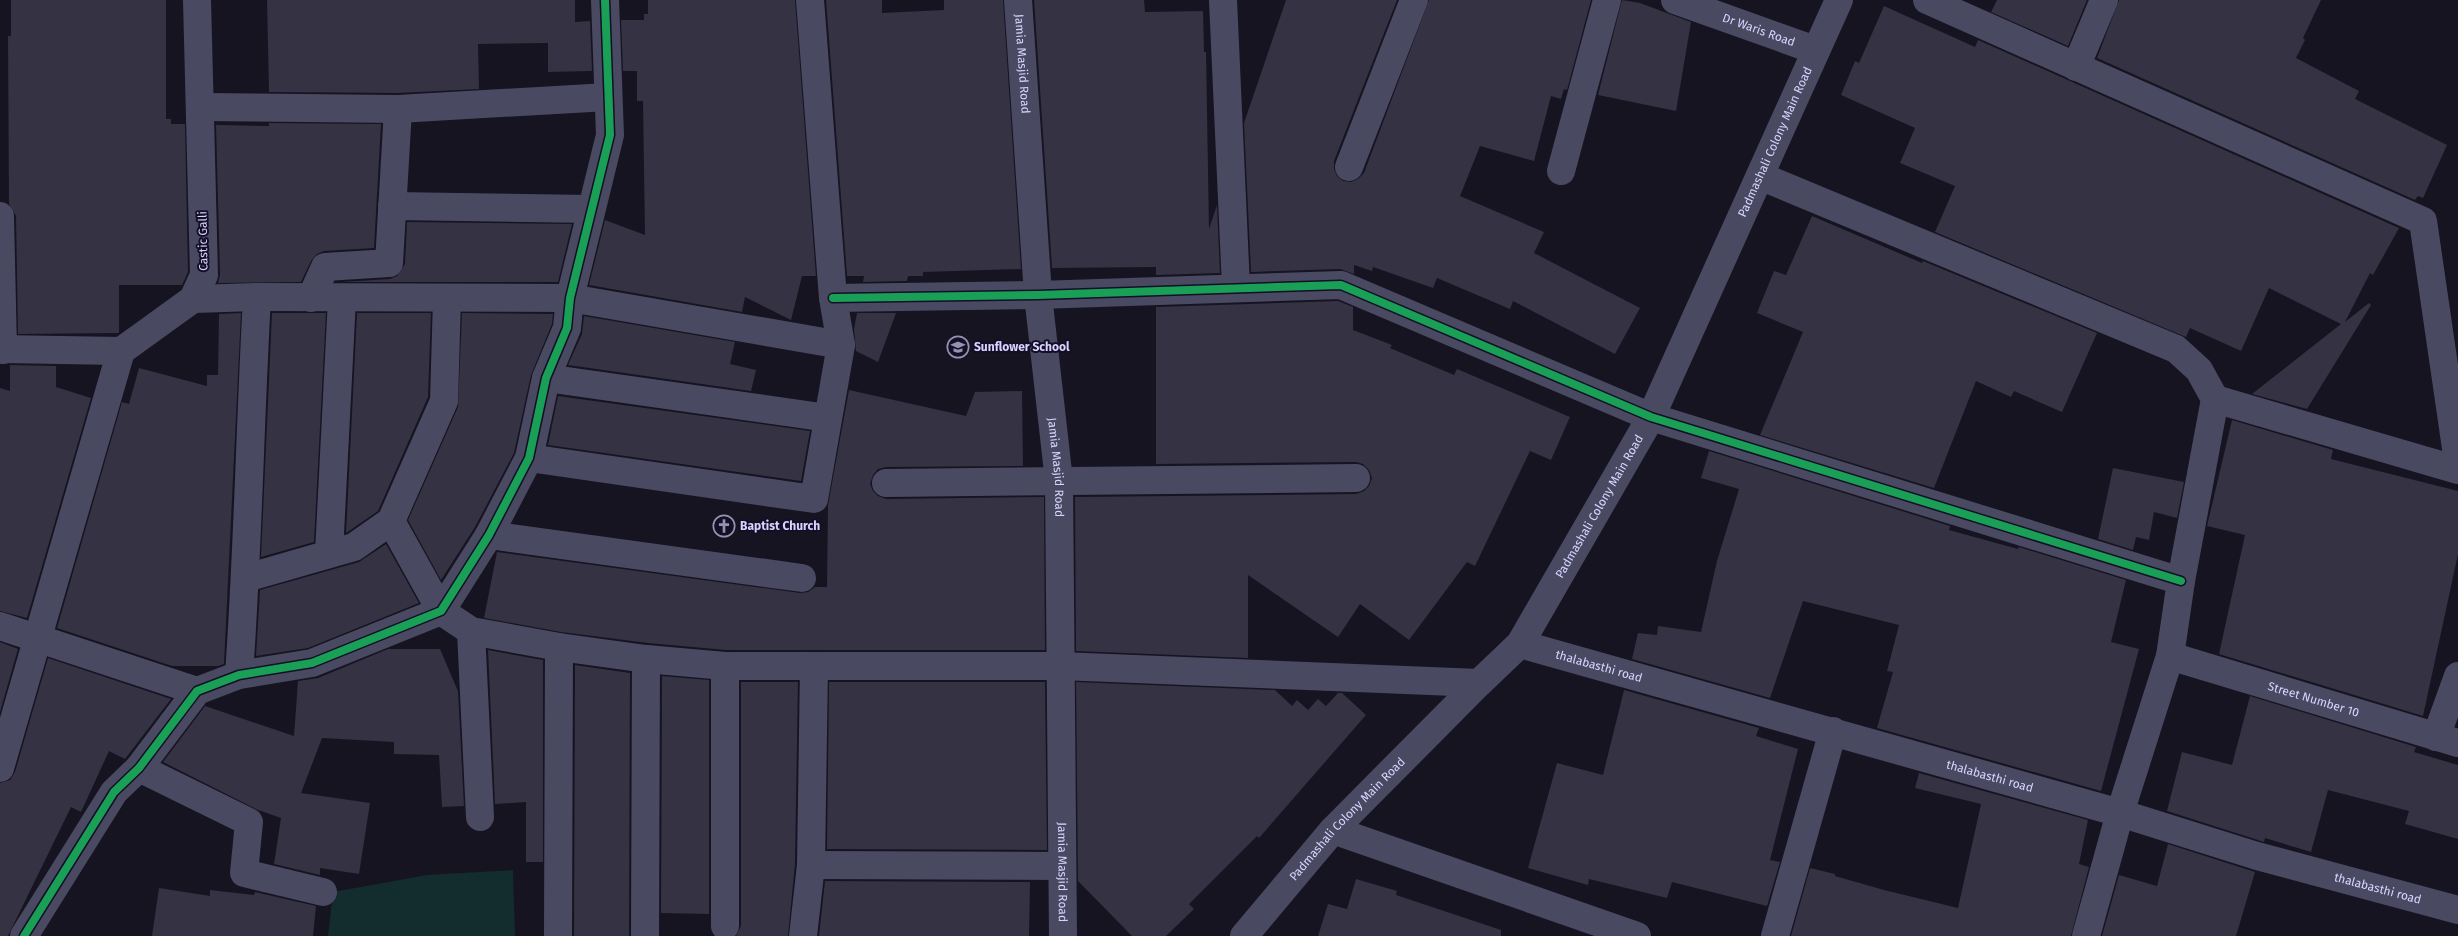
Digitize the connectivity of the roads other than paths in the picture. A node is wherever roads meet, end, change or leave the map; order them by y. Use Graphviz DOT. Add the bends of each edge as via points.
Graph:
graph roads {
  1 [pos="197,0"];
  2 [pos="605,0"];
  3 [pos="810,0"];
  4 [pos="1018,0"];
  5 [pos="1223,0"];
  6 [pos="1414,0"];
  7 [pos="1607,0"];
  8 [pos="1675,0"];
  9 [pos="1839,0"];
  10 [pos="1927,0"];
  11 [pos="2104,0"];
  12 [pos="1814,50"];
  13 [pos="2076,67"];
  14 [pos="608,97"];
  15 [pos="200,108"];
  16 [pos="398,109"];
  17 [pos="1348,167"];
  18 [pos="1560,171"];
  19 [pos="1760,176"];
  20 [pos="392,206"];
  21 [pos="590,209"];
  22 [pos="0,216"];
  23 [pos="1236,287"];
  24 [pos="1038,295"];
  25 [pos="257,297"];
  26 [pos="311,298"];
  27 [pos="570,298"];
  28 [pos="833,298"];
  29 [pos="194,299"];
  30 [pos="342,299"];
  31 [pos="448,299"];
  32 [pos="840,346"];
  33 [pos="1,350"];
  34 [pos="121,351"];
  35 [pos="546,378"];
  36 [pos="2215,399"];
  37 [pos="1651,417"];
  38 [pos="828,418"];
  39 [pos="529,458"];
  40 [pos="2458,462"];
  41 [pos="2458,470"];
  42 [pos="1356,478"];
  43 [pos="1059,481"];
  44 [pos="886,483"];
  45 [pos="391,521"];
  46 [pos="489,535"];
  47 [pos="329,553"];
  48 [pos="246,578"];
  49 [pos="802,578"];
  50 [pos="2181,581"];
  51 [pos="441,611"];
  52 [pos="0,626"];
  53 [pos="471,631"];
  54 [pos="38,639"];
  55 [pos="1520,644"];
  56 [pos="559,647"];
  57 [pos="2170,656"];
  58 [pos="646,659"];
  59 [pos="724,666"];
  60 [pos="1060,666"];
  61 [pos="814,667"];
  62 [pos="239,675"];
  63 [pos="2458,676"];
  64 [pos="1478,683"];
  65 [pos="196,691"];
  66 [pos="1833,731"];
  67 [pos="2447,740"];
  68 [pos="0,768"];
  69 [pos="139,768"];
  70 [pos="2120,812"];
  71 [pos="480,817"];
  72 [pos="1333,830"];
  73 [pos="811,865"];
  74 [pos="1062,866"];
  75 [pos="323,892"];
  76 [pos="2458,910"];
  77 [pos="724,926"];
  78 [pos="24,936"];
  79 [pos="558,936"];
  80 [pos="645,936"];
  81 [pos="803,936"];
  82 [pos="1063,936"];
  83 [pos="1244,936"];
  84 [pos="1637,936"];
  85 [pos="1775,936"];
  86 [pos="2086,936"];
  1 -- 15 [label="street, Castic Galli"];
  2 -- 14 [label="street"];
  3 -- 28 [label="street"];
  4 -- 24 [label="street, Jamia Masjid Road"];
  5 -- 23 [label="street"];
  6 -- 17 [label="street"];
  7 -- 18 [label="street"];
  8 -- 12 [label="street, Dr Waris Road"];
  9 -- 12 [label="street, Padmashali Colony Main Road"];
  10 -- 13 [label="street"];
  11 -- 13 [label="street"];
  12 -- 19 [label="street, Padmashali Colony Main Road"];
  13 -- 40 [label="street" via="2423,221"];
  14 -- 16 [label="street"];
  14 -- 21 [label="street" via="610,135"];
  15 -- 16 [label="street"];
  15 -- 29 [label="street, Castic Galli" via="204,275"];
  16 -- 20 [label="street"];
  19 -- 36 [label="street" via="2176,349 2199,370"];
  19 -- 37 [label="street, Padmashali Colony Main Road"];
  20 -- 21 [label="street"];
  20 -- 26 [label="street" via="389,262 325,267"];
  21 -- 27 [label="street"];
  22 -- 33 [label="street"];
  23 -- 24 [label="street"];
  23 -- 37 [label="street" via="1341,285"];
  24 -- 28 [label="street"];
  24 -- 43 [label="street, Jamia Masjid Road"];
  25 -- 26 [label="street"];
  25 -- 29 [label="street"];
  25 -- 48 [label="street"];
  26 -- 30 [label="street"];
  27 -- 31 [label="street"];
  27 -- 32 [label="street"];
  27 -- 35 [label="street" via="567,328"];
  28 -- 32 [label="street"];
  29 -- 34 [label="street"];
  30 -- 31 [label="street"];
  30 -- 47 [label="street"];
  31 -- 45 [label="street" via="444,400"];
  32 -- 38 [label="street"];
  33 -- 34 [label="street"];
  34 -- 54 [label="street"];
  35 -- 38 [label="street"];
  35 -- 39 [label="street"];
  36 -- 41 [label="street"];
  36 -- 50 [label="street"];
  37 -- 50 [label="street"];
  37 -- 55 [label="street, Padmashali Colony Main Road"];
  38 -- 39 [label="street" via="814,499"];
  39 -- 46 [label="street"];
  42 -- 43 [label="street"];
  43 -- 44 [label="street"];
  43 -- 60 [label="street, Jamia Masjid Road"];
  45 -- 47 [label="street" via="354,547"];
  45 -- 51 [label="street"];
  46 -- 49 [label="street"];
  46 -- 51 [label="street"];
  47 -- 48 [label="street"];
  48 -- 62 [label="street"];
  50 -- 57 [label="street"];
  51 -- 53 [label="street"];
  51 -- 62 [label="street" via="312,662"];
  52 -- 54 [label="street"];
  53 -- 56 [label="street"];
  53 -- 71 [label="street"];
  54 -- 65 [label="street"];
  54 -- 68 [label="street"];
  55 -- 64 [label="street, Padmashali Colony Main Road"];
  55 -- 66 [label="street, thalabasthi road"];
  56 -- 58 [label="street"];
  56 -- 79 [label="street"];
  57 -- 67 [label="street, Street Number 10"];
  57 -- 70 [label="street"];
  58 -- 59 [label="street"];
  58 -- 80 [label="street"];
  59 -- 61 [label="street"];
  59 -- 77 [label="street"];
  60 -- 61 [label="street"];
  60 -- 64 [label="street"];
  60 -- 74 [label="street, Jamia Masjid Road"];
  61 -- 73 [label="street"];
  62 -- 65 [label="street"];
  63 -- 67 [label="street"];
  64 -- 72 [label="street, Padmashali Colony Main Road"];
  65 -- 69 [label="street"];
  66 -- 70 [label="street, thalabasthi road"];
  66 -- 85 [label="street"];
  69 -- 75 [label="street" via="249,822 244,873"];
  69 -- 78 [label="street" via="114,792"];
  70 -- 76 [label="street, thalabasthi road" via="2258,856"];
  70 -- 86 [label="street"];
  72 -- 83 [label="street, Padmashali Colony Main Road"];
  72 -- 84 [label="street"];
  73 -- 74 [label="street"];
  73 -- 81 [label="street"];
  74 -- 82 [label="street, Jamia Masjid Road"];
}
